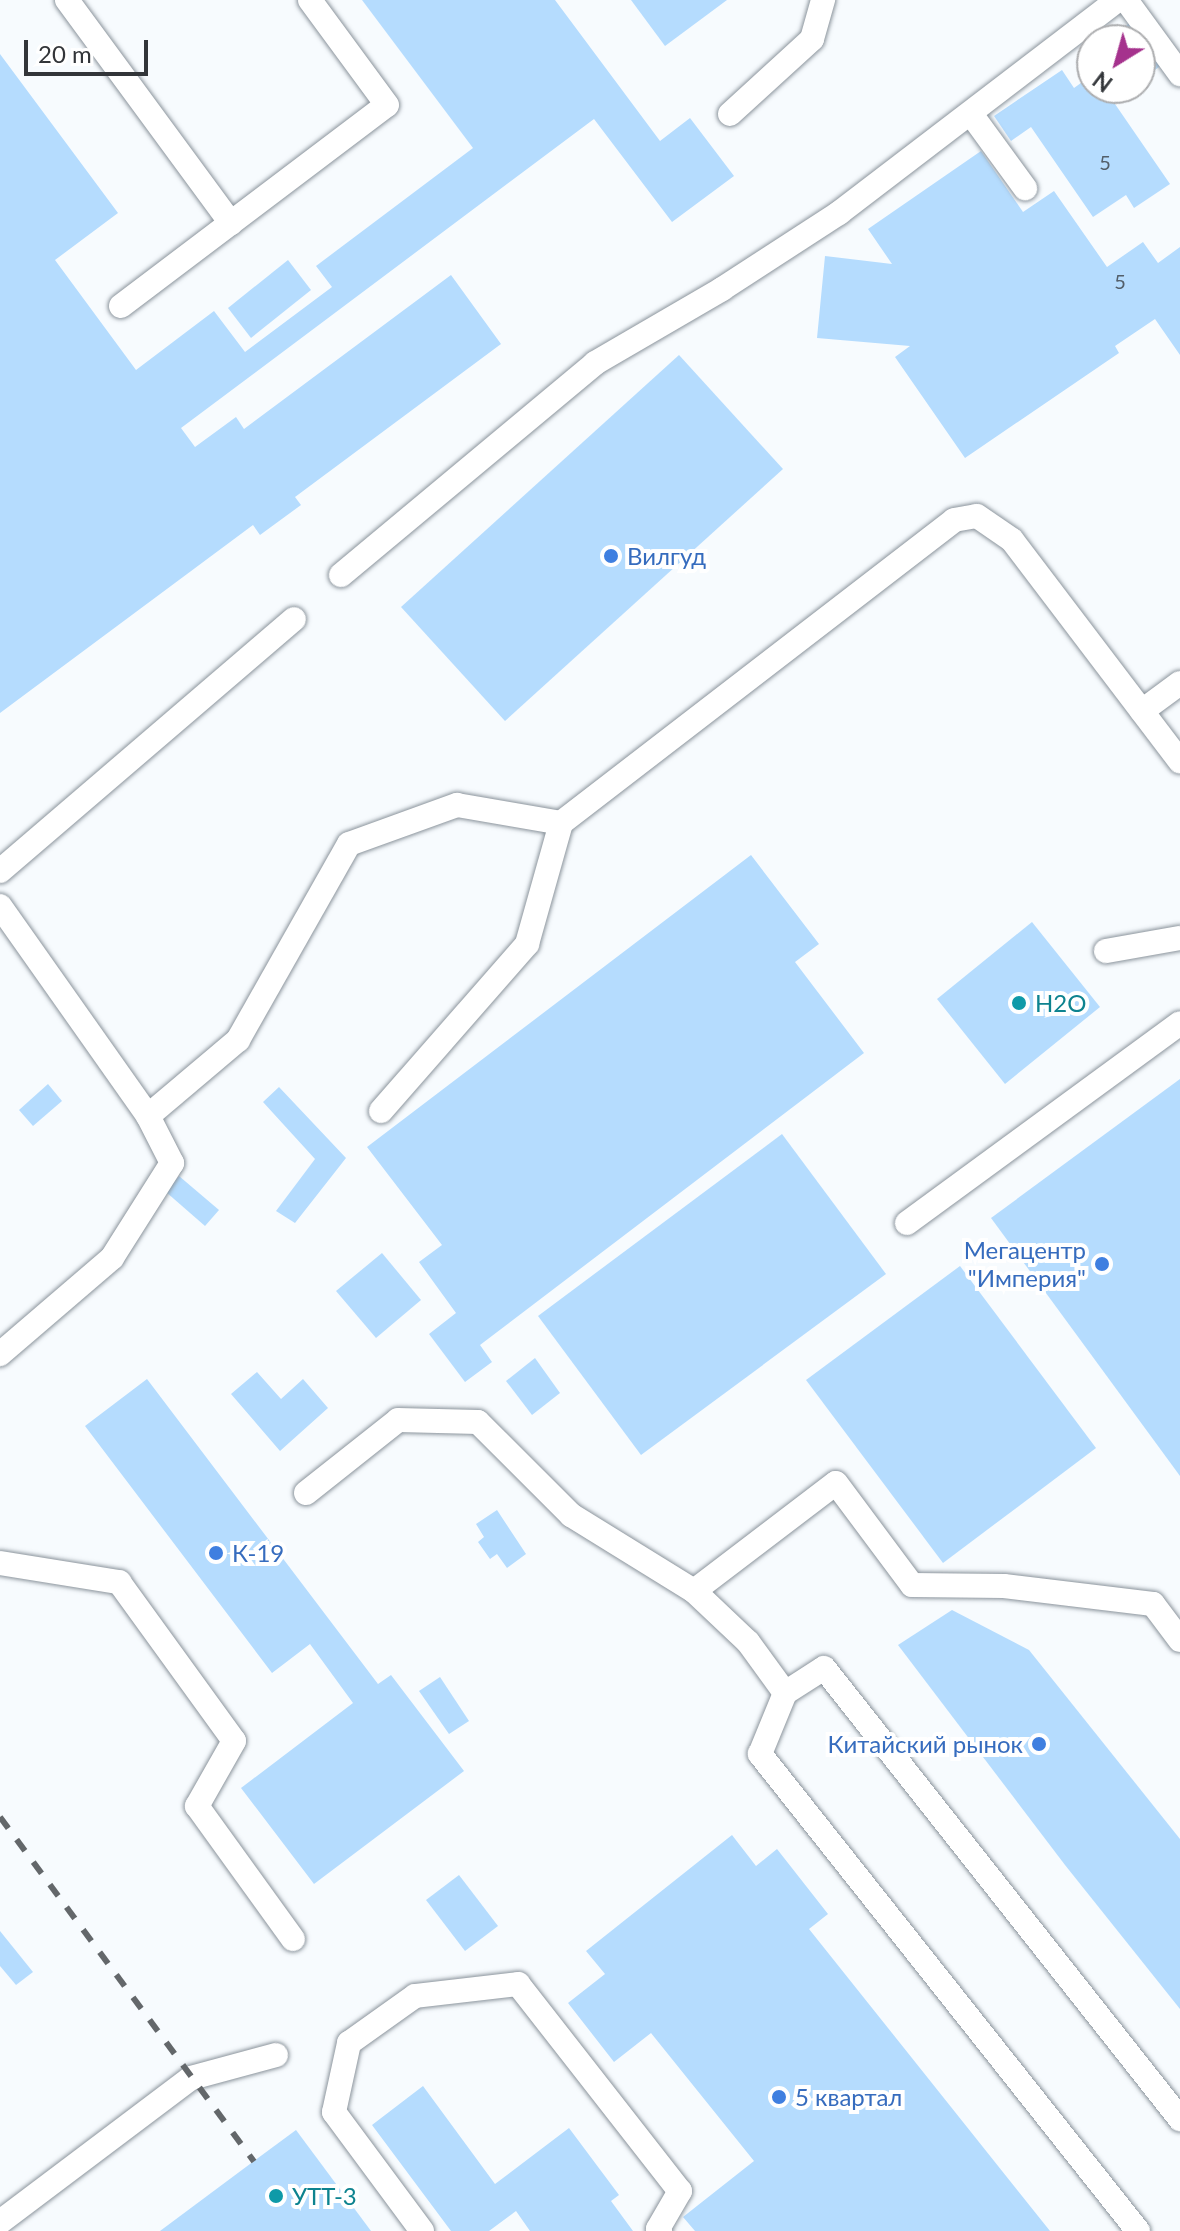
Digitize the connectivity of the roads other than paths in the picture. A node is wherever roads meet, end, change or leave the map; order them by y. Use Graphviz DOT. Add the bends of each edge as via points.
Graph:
graph roads {
  1 [pos="67,0"];
  2 [pos="310,0"];
  3 [pos="823,0"];
  4 [pos="1118,0"];
  5 [pos="1126,0"];
  6 [pos="1180,74"];
  7 [pos="730,114"];
  8 [pos="971,114"];
  9 [pos="1025,188"];
  10 [pos="231,223"];
  11 [pos="121,306"];
  12 [pos="341,575"];
  13 [pos="294,619"];
  14 [pos="1180,683"];
  15 [pos="1142,711"];
  16 [pos="1180,761"];
  17 [pos="561,823"];
  18 [pos="0,871"];
  19 [pos="0,906"];
  20 [pos="1180,938"];
  21 [pos="1106,951"];
  22 [pos="1180,1023"];
  23 [pos="381,1111"];
  24 [pos="148,1116"];
  25 [pos="907,1223"];
  26 [pos="0,1354"];
  27 [pos="306,1493"];
  28 [pos="0,1563"];
  29 [pos="694,1591"];
  30 [pos="1180,1640"];
  31 [pos="785,1693"];
  32 [pos="293,1939"];
  33 [pos="276,2055"];
  34 [pos="1180,2119"];
  35 [pos="0,2222"];
  36 [pos="422,2231"];
  37 [pos="660,2231"];
  38 [pos="1138,2231"];
  1 -- 10 [label="lane"];
  2 -- 10 [label="lane" via="387,105"];
  3 -- 7 [label="lane" via="812,39"];
  4 -- 8 [label="lane"];
  5 -- 6 [label="lane"];
  8 -- 9 [label="lane"];
  8 -- 12 [label="lane" via="839,213 595,363"];
  10 -- 11 [label="lane"];
  13 -- 18 [label="lane"];
  14 -- 15 [label="lane"];
  15 -- 16 [label="lane"];
  15 -- 17 [label="lane" via="1012,540 977,516 954,520"];
  17 -- 23 [label="lane" via="527,944"];
  17 -- 24 [label="lane" via="457,805 349,844 238,1040"];
  19 -- 24 [label="lane"];
  20 -- 21 [label="lane"];
  22 -- 25 [label="lane"];
  24 -- 26 [label="lane" via="172,1163 112,1258"];
  27 -- 29 [label="lane" via="398,1420 478,1422 571,1515"];
  28 -- 32 [label="lane" via="119,1582 234,1741 197,1806"];
  29 -- 30 [label="lane" via="836,1483 912,1585 1004,1586 1153,1604"];
  29 -- 31 [label="lane" via="748,1642"];
  31 -- 34 [label="lane" via="824,1668"];
  31 -- 38 [label="lane" via="760,1754"];
  33 -- 35 [label="lane" via="191,2078"];
  36 -- 37 [label="lane" via="334,2112 349,2043 415,1996 518,1984 680,2191"];
}
